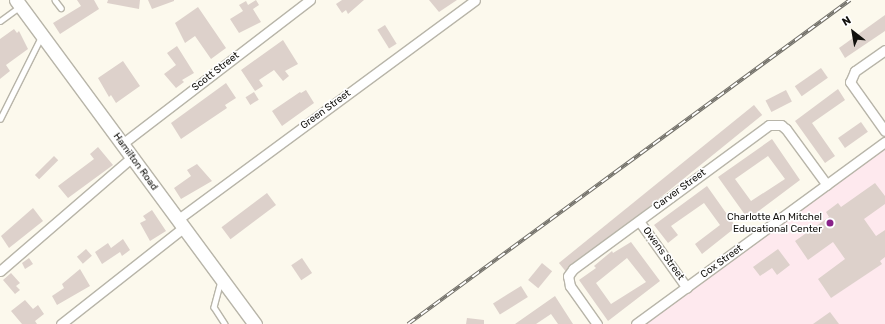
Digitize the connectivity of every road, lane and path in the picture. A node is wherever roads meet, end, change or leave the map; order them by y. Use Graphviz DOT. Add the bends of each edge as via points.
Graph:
graph roads {
  1 [pos="55,0"];
  2 [pos="310,0"];
  3 [pos="471,1"];
  4 [pos="18,3"];
  5 [pos="61,8"];
  6 [pos="0,21"];
  7 [pos="42,35"];
  8 [pos="885,50"];
  9 [pos="0,119"];
  10 [pos="885,131"];
  11 [pos="885,142"];
  12 [pos="122,144"];
  13 [pos="132,157"];
  14 [pos="827,186"];
  15 [pos="639,221"];
  16 [pos="180,224"];
  17 [pos="0,271"];
  18 [pos="222,280"];
  19 [pos="687,288"];
  20 [pos="61,324"];
  21 [pos="225,324"];
  22 [pos="255,324"];
  23 [pos="597,324"];
  24 [pos="636,324"];
  1 -- 5 [label="lane"];
  2 -- 12 [label="street, Scott Street"];
  3 -- 16 [label="street, Green Street"];
  4 -- 6 [label="lane"];
  4 -- 7 [label="street, Hamilton Road"];
  7 -- 9 [label="lane"];
  7 -- 12 [label="street, Hamilton Road"];
  8 -- 10 [label="street" via="855,70 850,82"];
  11 -- 14 [label="street, Cox Street"];
  12 -- 13 [label="street, Hamilton Road"];
  13 -- 16 [label="street, Hamilton Road"];
  13 -- 17 [label="street"];
  14 -- 15 [label="street, Carver Street" via="786,129 775,124 769,125"];
  14 -- 19 [label="street, Cox Street"];
  15 -- 19 [label="street, Owens Street"];
  15 -- 23 [label="street, Carver Street" via="573,268 568,276 570,286"];
  16 -- 18 [label="street, Hamilton Road"];
  16 -- 20 [label="street, Green Street"];
  18 -- 21 [label="lane" via="214,307"];
  18 -- 22 [label="street, Hamilton Road"];
  19 -- 24 [label="street, Cox Street"];
}
